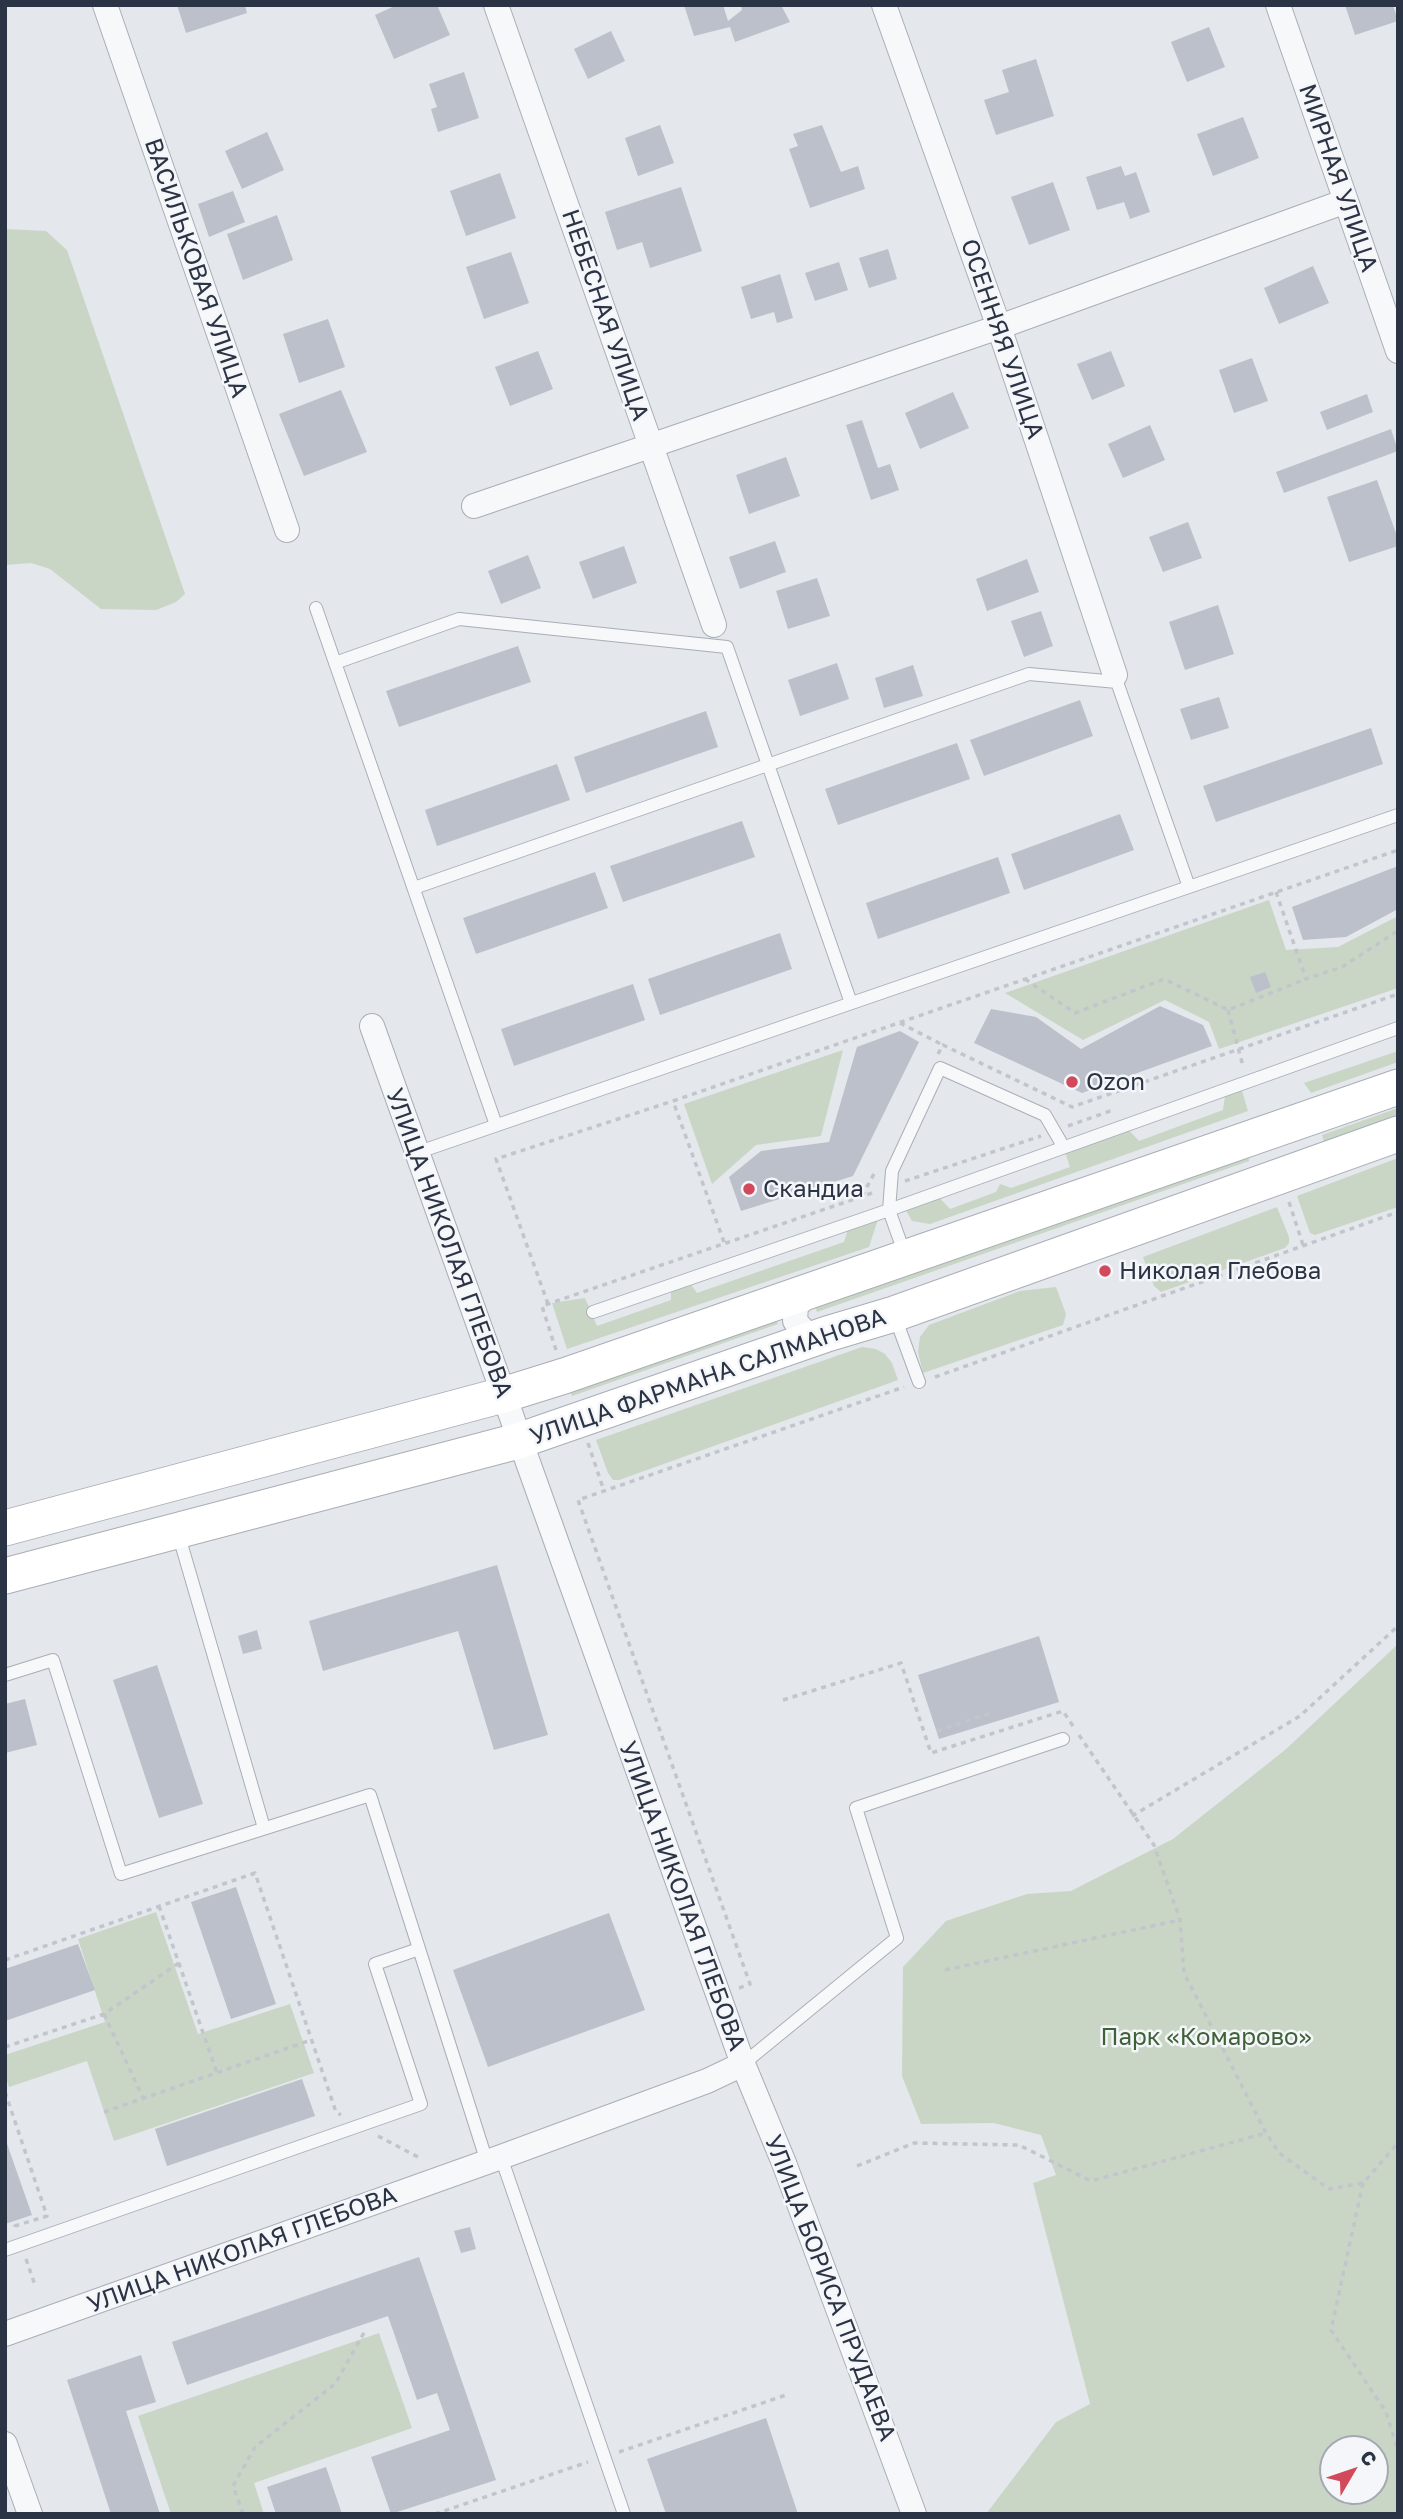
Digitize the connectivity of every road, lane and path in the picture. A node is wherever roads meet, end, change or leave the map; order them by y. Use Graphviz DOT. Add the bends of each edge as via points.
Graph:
graph roads {
  1 [pos="105,5"];
  2 [pos="496,5"];
  3 [pos="884,5"];
  4 [pos="1278,5"];
  5 [pos="1346,201"];
  6 [pos="999,327"];
  7 [pos="1398,351"];
  8 [pos="652,446"];
  9 [pos="474,506"];
  10 [pos="287,530"];
  11 [pos="316,608"];
  12 [pos="714,625"];
  13 [pos="335,663"];
  14 [pos="1116,679"];
  15 [pos="768,765"];
  16 [pos="1398,815"];
  17 [pos="1398,850"];
  18 [pos="1189,887"];
  19 [pos="414,888"];
  20 [pos="1276,892"];
  21 [pos="1398,933"];
  22 [pos="1025,979"];
  23 [pos="1306,979"];
  24 [pos="1398,994"];
  25 [pos="851,1003"];
  26 [pos="1228,1010"];
  27 [pos="900,1023"];
  28 [pos="372,1026"];
  29 [pos="1398,1028"];
  30 [pos="943,1045"];
  31 [pos="1238,1050"];
  32 [pos="937,1056"];
  33 [pos="1243,1066"];
  34 [pos="1398,1087"];
  35 [pos="673,1101"];
  36 [pos="1117,1109"];
  37 [pos="496,1125"];
  38 [pos="1055,1131"];
  39 [pos="1398,1134"];
  40 [pos="1063,1146"];
  41 [pos="416,1153"];
  42 [pos="881,1162"];
  43 [pos="890,1186"];
  44 [pos="862,1197"];
  45 [pos="1288,1200"];
  46 [pos="888,1210"];
  47 [pos="1398,1212"];
  48 [pos="724,1242"];
  49 [pos="1304,1245"];
  50 [pos="906,1259"];
  51 [pos="812,1291"];
  52 [pos="548,1304"];
  53 [pos="593,1312"];
  54 [pos="894,1314"];
  55 [pos="827,1334"];
  56 [pos="557,1354"];
  57 [pos="919,1382"];
  58 [pos="503,1395"];
  59 [pos="587,1440"];
  60 [pos="519,1441"];
  61 [pos="604,1491"];
  62 [pos="5,1528"];
  63 [pos="177,1532"];
  64 [pos="5,1576"];
  65 [pos="1398,1626"];
  66 [pos="5,1675"];
  67 [pos="783,1700"];
  68 [pos="991,1713"];
  69 [pos="937,1731"];
  70 [pos="1063,1739"];
  71 [pos="1132,1816"];
  72 [pos="264,1828"];
  73 [pos="159,1906"];
  74 [pos="1180,1920"];
  75 [pos="419,1949"];
  76 [pos="5,1960"];
  77 [pos="179,1963"];
  78 [pos="945,1970"];
  79 [pos="736,1989"];
  80 [pos="104,2014"];
  81 [pos="311,2040"];
  82 [pos="5,2047"];
  83 [pos="743,2064"];
  84 [pos="217,2073"];
  85 [pos="5,2092"];
  86 [pos="143,2098"];
  87 [pos="104,2112"];
  88 [pos="358,2125"];
  89 [pos="1266,2133"];
  90 [pos="1398,2143"];
  91 [pos="418,2157"];
  92 [pos="494,2160"];
  93 [pos="857,2166"];
  94 [pos="1363,2183"];
  95 [pos="21,2245"];
  96 [pos="5,2250"];
  97 [pos="34,2285"];
  98 [pos="365,2331"];
  99 [pos="5,2334"];
  100 [pos="5,2444"];
  101 [pos="1398,2451"];
  102 [pos="30,2514"];
  103 [pos="243,2514"];
  104 [pos="624,2514"];
  105 [pos="914,2514"];
  1 -- 10 [label="street, ВАСИЛЬКОВАЯ УЛИЦА"];
  2 -- 8 [label="street, НЕБЕСНАЯ УЛИЦА"];
  3 -- 6 [label="street, ОСЕННЯЯ УЛИЦА"];
  4 -- 5 [label="street, МИРНАЯ УЛИЦА"];
  5 -- 6 [label="street"];
  5 -- 7 [label="street, МИРНАЯ УЛИЦА"];
  6 -- 8 [label="street"];
  6 -- 14 [label="street, ОСЕННЯЯ УЛИЦА"];
  8 -- 9 [label="street"];
  8 -- 12 [label="street, НЕБЕСНАЯ УЛИЦА"];
  11 -- 13 [label="lane"];
  13 -- 15 [label="lane" via="459,619 727,647"];
  13 -- 19 [label="lane"];
  14 -- 15 [label="lane" via="1029,674"];
  14 -- 18 [label="lane"];
  15 -- 19 [label="lane"];
  15 -- 25 [label="lane"];
  16 -- 18 [label="lane"];
  17 -- 20 [label="path"];
  18 -- 25 [label="lane"];
  19 -- 37 [label="lane"];
  20 -- 22 [label="path"];
  20 -- 23 [label="path"];
  21 -- 23 [label="path" via="1342,967"];
  22 -- 26 [label="path" via="1075,1013 1164,979"];
  22 -- 27 [label="path"];
  23 -- 26 [label="path"];
  24 -- 31 [label="path"];
  25 -- 37 [label="lane"];
  26 -- 31 [label="path"];
  27 -- 30 [label="path"];
  27 -- 35 [label="path"];
  28 -- 41 [label="street, УЛИЦА НИКОЛАЯ ГЛЕБОВА"];
  29 -- 40 [label="lane"];
  30 -- 31 [label="path" via="1072,1107"];
  30 -- 32 [label="path"];
  31 -- 33 [label="path"];
  34 -- 50 [label="street, УЛИЦА ФАРМАНА САЛМАНОВА"];
  35 -- 48 [label="path"];
  35 -- 52 [label="path" via="496,1159"];
  36 -- 38 [label="path"];
  37 -- 41 [label="lane"];
  38 -- 40 [label="lane"];
  38 -- 43 [label="path"];
  38 -- 43 [label="lane" via="1045,1115 940,1068 892,1171"];
  39 -- 54 [label="street, УЛИЦА ФАРМАНА САЛМАНОВА"];
  40 -- 46 [label="lane"];
  41 -- 58 [label="street, УЛИЦА НИКОЛАЯ ГЛЕБОВА"];
  42 -- 44 [label="path"];
  43 -- 44 [label="path"];
  43 -- 46 [label="lane"];
  44 -- 48 [label="path"];
  45 -- 49 [label="path"];
  46 -- 50 [label="lane"];
  46 -- 53 [label="lane"];
  47 -- 49 [label="path"];
  48 -- 52 [label="path"];
  49 -- 57 [label="path"];
  50 -- 51 [label="street, УЛИЦА ФАРМАНА САЛМАНОВА"];
  51 -- 55 [label="street" via="796,1306 795,1321 806,1333"];
  51 -- 58 [label="street, УЛИЦА ФАРМАНА САЛМАНОВА"];
  52 -- 56 [label="path" via="542,1306"];
  54 -- 55 [label="street, УЛИЦА ФАРМАНА САЛМАНОВА"];
  54 -- 57 [label="lane"];
  55 -- 60 [label="street, УЛИЦА ФАРМАНА САЛМАНОВА"];
  57 -- 61 [label="path"];
  58 -- 60 [label="street, УЛИЦА НИКОЛАЯ ГЛЕБОВА"];
  58 -- 62 [label="street, УЛИЦА ФАРМАНА САЛМАНОВА"];
  59 -- 61 [label="path"];
  60 -- 63 [label="street, УЛИЦА ФАРМАНА САЛМАНОВА"];
  60 -- 83 [label="street, УЛИЦА НИКОЛАЯ ГЛЕБОВА"];
  61 -- 79 [label="path" via="578,1500 750,1984"];
  63 -- 64 [label="street, УЛИЦА ФАРМАНА САЛМАНОВА"];
  63 -- 72 [label="lane"];
  65 -- 71 [label="path" via="1300,1716"];
  66 -- 72 [label="lane" via="53,1660 121,1874"];
  67 -- 71 [label="path" via="901,1663 931,1753 1063,1711"];
  68 -- 69 [label="path"];
  70 -- 83 [label="lane" via="856,1808 897,1938"];
  71 -- 74 [label="path" via="1154,1845"];
  72 -- 75 [label="lane" via="370,1795"];
  73 -- 76 [label="path"];
  73 -- 77 [label="path"];
  73 -- 81 [label="path" via="254,1873"];
  74 -- 78 [label="path"];
  74 -- 89 [label="path" via="1184,1973"];
  75 -- 88 [label="lane" via="375,1964 421,2104"];
  75 -- 92 [label="lane"];
  77 -- 80 [label="path"];
  77 -- 84 [label="path"];
  80 -- 82 [label="path"];
  80 -- 86 [label="path"];
  81 -- 84 [label="path"];
  81 -- 88 [label="path" via="335,2112"];
  83 -- 92 [label="street, УЛИЦА НИКОЛАЯ ГЛЕБОВА"];
  83 -- 105 [label="street, УЛИЦА БОРИСА ПРУДАЕВА"];
  84 -- 86 [label="path"];
  85 -- 95 [label="path" via="47,2216 15,2226"];
  86 -- 87 [label="path"];
  88 -- 91 [label="path"];
  88 -- 95 [label="lane"];
  89 -- 93 [label="path" via="1091,2181 1019,2145 915,2143"];
  89 -- 94 [label="path" via="1279,2153 1329,2189"];
  90 -- 94 [label="path"];
  92 -- 99 [label="street, УЛИЦА НИКОЛАЯ ГЛЕБОВА"];
  92 -- 104 [label="lane"];
  94 -- 101 [label="path" via="1331,2330 1386,2413"];
  95 -- 96 [label="lane"];
  95 -- 97 [label="path"];
  98 -- 103 [label="path" via="335,2384 255,2446 233,2486"];
  100 -- 102 [label="street"];
}
